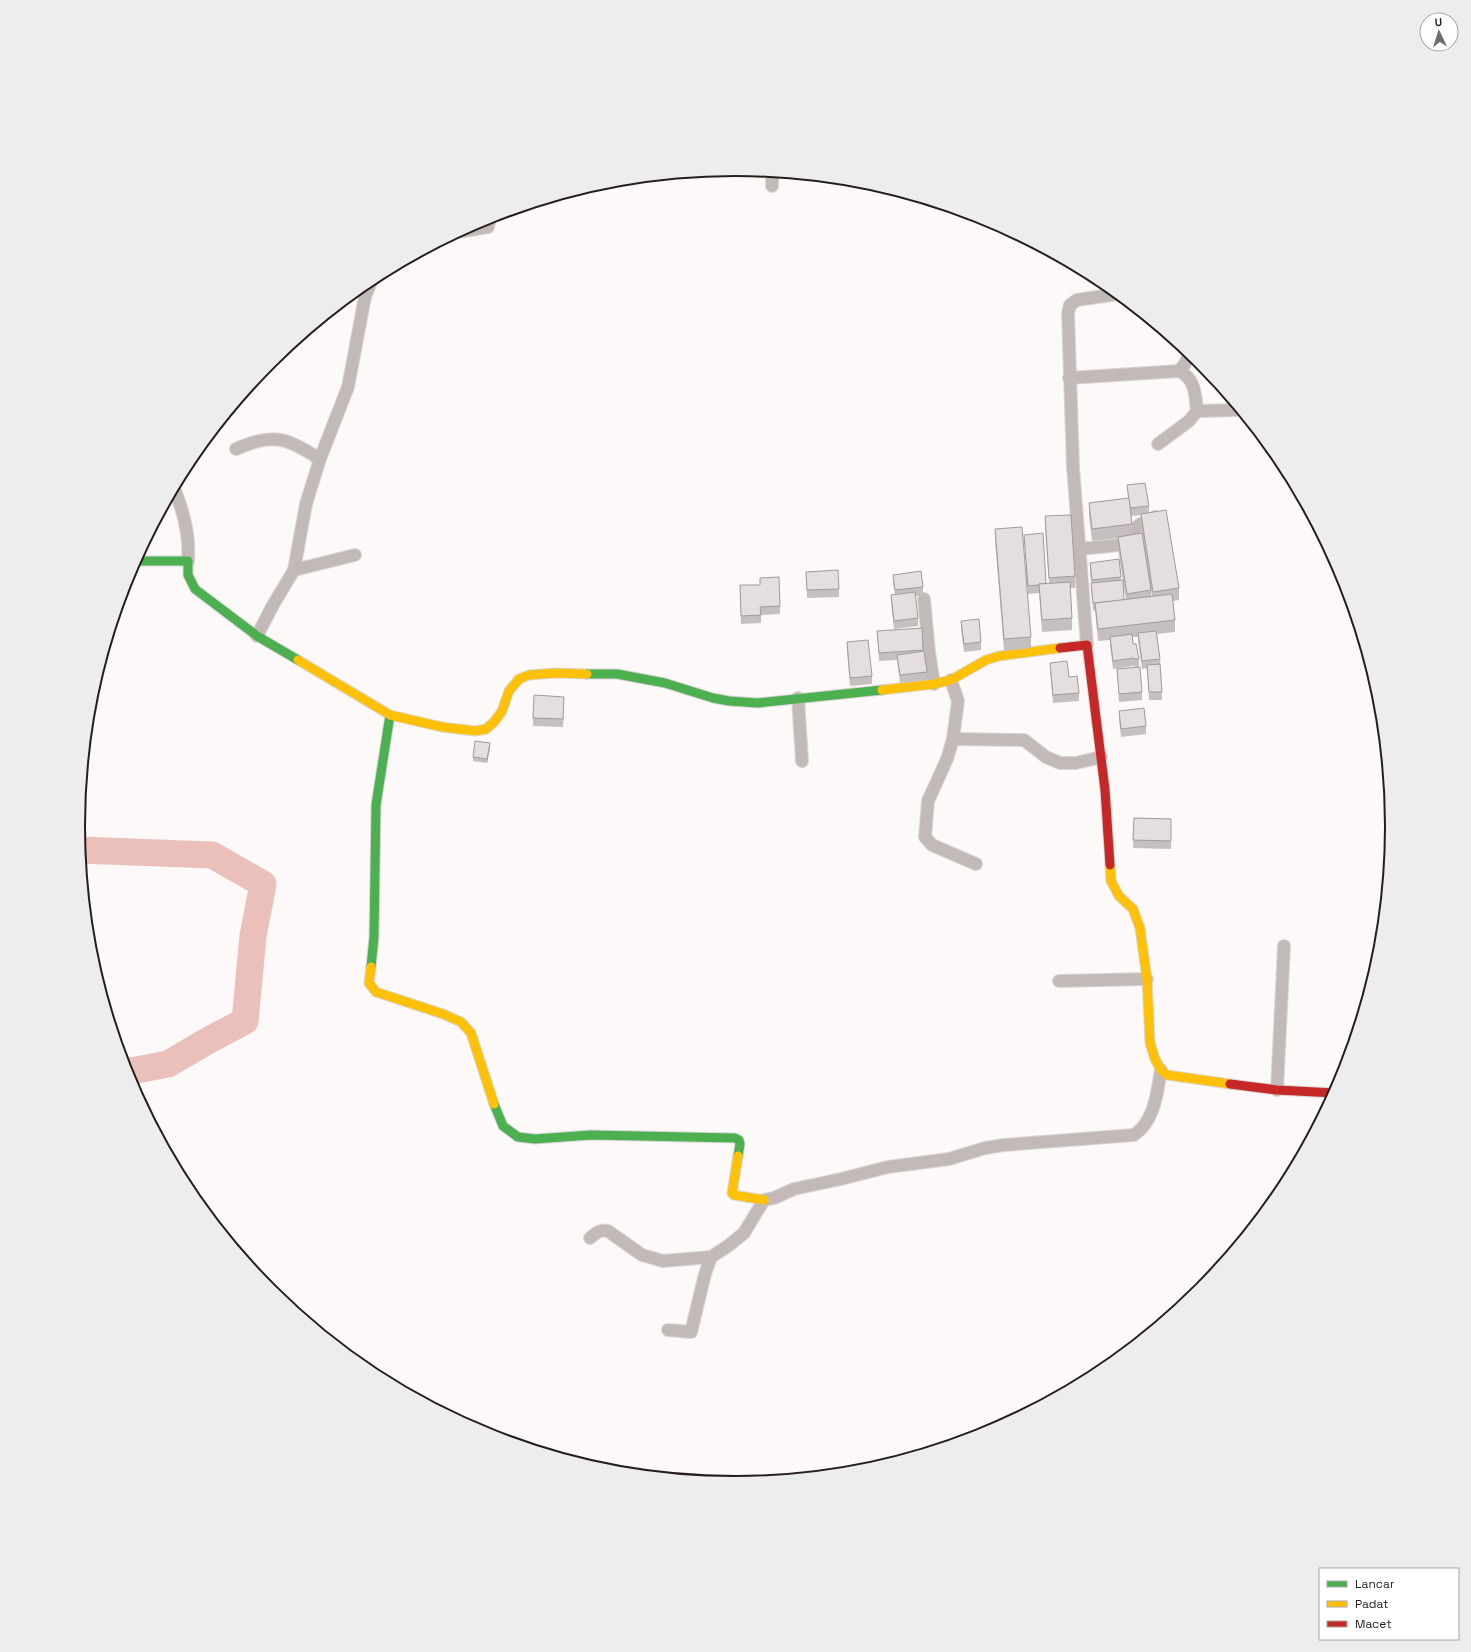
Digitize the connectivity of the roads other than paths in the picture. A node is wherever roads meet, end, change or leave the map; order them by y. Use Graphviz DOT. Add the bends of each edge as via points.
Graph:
graph roads {
  1 [pos="772,177"];
  2 [pos="772,186"];
  3 [pos="488,224"];
  4 [pos="480,228"];
  5 [pos="368,290"];
  6 [pos="1111,295"];
  7 [pos="1187,359"];
  8 [pos="1179,371"];
  9 [pos="1069,378"];
  10 [pos="1236,410"];
  11 [pos="1197,411"];
  12 [pos="1158,444"];
  13 [pos="236,449"];
  14 [pos="320,459"];
  15 [pos="176,494"];
  16 [pos="1158,516"];
  17 [pos="1080,549"];
  18 [pos="356,555"];
  19 [pos="142,561"];
  20 [pos="188,561"];
  21 [pos="294,570"];
  22 [pos="924,599"];
  23 [pos="257,636"];
  24 [pos="1087,645"];
  25 [pos="951,680"];
  26 [pos="934,684"];
  27 [pos="798,698"];
  28 [pos="390,715"];
  29 [pos="953,739"];
  30 [pos="1100,757"];
  31 [pos="802,760"];
  32 [pos="976,864"];
  33 [pos="1284,946"];
  34 [pos="1147,979"];
  35 [pos="1059,980"];
  36 [pos="1161,1070"];
  37 [pos="1277,1090"];
  38 [pos="1328,1093"];
  39 [pos="764,1200"];
  40 [pos="590,1238"];
  41 [pos="711,1257"];
  42 [pos="668,1330"];
  1 -- 2 [label="street"];
  3 -- 4 [label="street" via="488,227"];
  5 -- 14 [label="street" via="348,387"];
  6 -- 9 [label="street" via="1077,300 1070,305"];
  7 -- 8 [label="street"];
  8 -- 9 [label="street"];
  8 -- 11 [label="street" via="1187,375 1192,383"];
  9 -- 17 [label="street"];
  10 -- 11 [label="street"];
  11 -- 12 [label="street" via="1189,421"];
  13 -- 14 [label="street" via="268,438 282,439 295,443"];
  14 -- 21 [label="street" via="306,504"];
  15 -- 20 [label="street" via="188,540"];
  16 -- 17 [label="street" via="1138,526 1129,544"];
  17 -- 24 [label="street"];
  18 -- 21 [label="street"];
  19 -- 20 [label="street"];
  20 -- 23 [label="street" via="188,575 195,588"];
  21 -- 23 [label="street"];
  22 -- 26 [label="street"];
  23 -- 28 [label="street"];
  24 -- 25 [label="street" via="999,656 986,660"];
  24 -- 30 [label="street"];
  25 -- 26 [label="street"];
  25 -- 29 [label="street" via="958,701"];
  26 -- 27 [label="street"];
  27 -- 28 [label="street" via="758,703 729,701 665,683 617,674 556,673 529,675 519,679 509,691 502,711 486,729 475,731 442,727"];
  27 -- 31 [label="street"];
  28 -- 39 [label="street" via="376,805 374,937 370,987 380,994 461,1022 470,1033 498,1118 503,1126 518,1137 591,1135 735,1138 740,1144 732,1193"];
  29 -- 30 [label="street" via="1024,740 1046,758 1060,763 1076,763"];
  29 -- 32 [label="street" via="928,801 925,837 932,845"];
  30 -- 34 [label="street" via="1111,880 1119,896 1133,909 1140,928"];
  33 -- 37 [label="street"];
  34 -- 35 [label="street"];
  34 -- 36 [label="street" via="1150,1043"];
  36 -- 37 [label="street" via="1167,1075"];
  36 -- 39 [label="street" via="1150,1116 1143,1129 1134,1135 991,1147 949,1159 888,1167 794,1189"];
  37 -- 38 [label="street"];
  39 -- 41 [label="street" via="744,1233"];
  40 -- 41 [label="street" via="599,1231 608,1231 642,1255 663,1261"];
  41 -- 42 [label="street" via="691,1332"];
}
